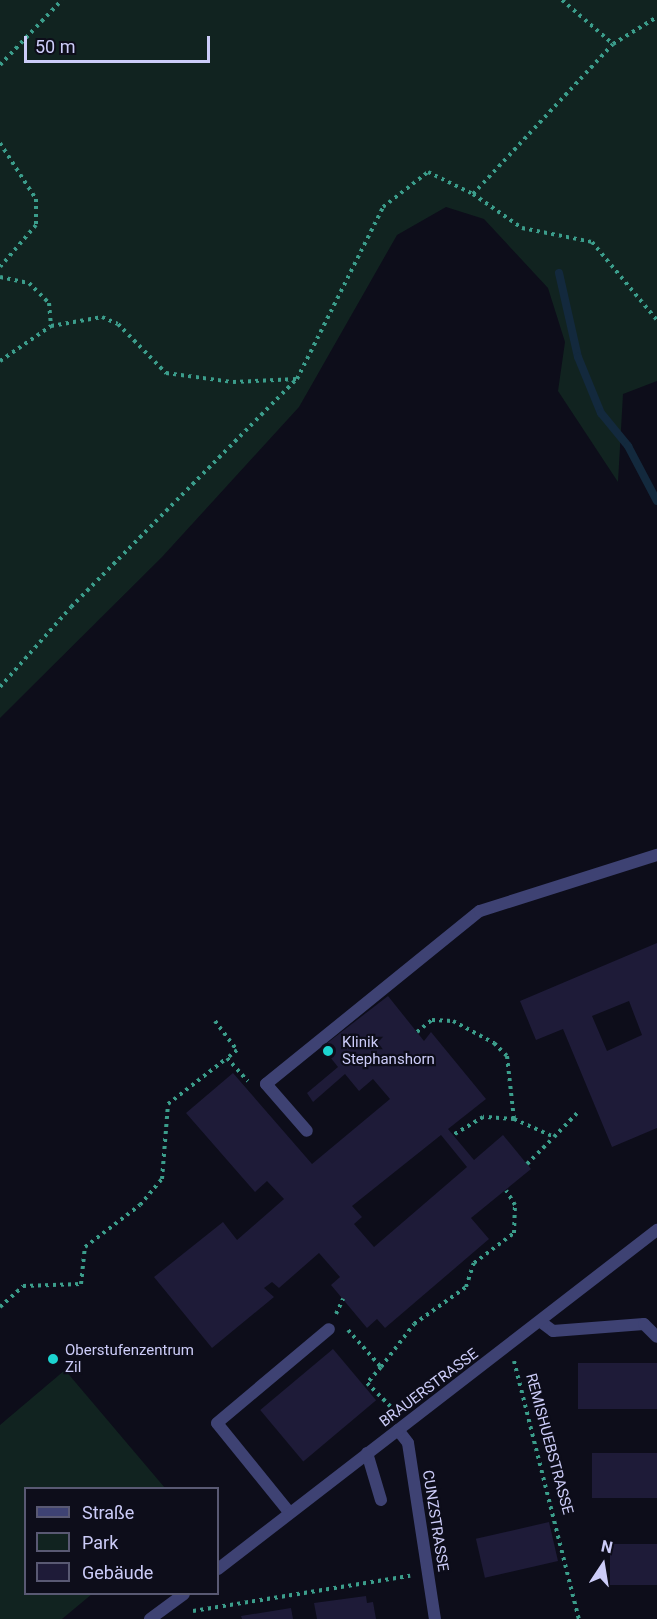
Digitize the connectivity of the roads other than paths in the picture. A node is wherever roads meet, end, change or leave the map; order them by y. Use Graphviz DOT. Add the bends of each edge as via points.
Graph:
graph roads {
  1 [pos="657,855"];
  2 [pos="307,1131"];
  3 [pos="657,1230"];
  4 [pos="541,1322"];
  5 [pos="330,1329"];
  6 [pos="657,1336"];
  7 [pos="398,1430"];
  8 [pos="367,1453"];
  9 [pos="381,1500"];
  10 [pos="289,1512"];
  11 [pos="219,1568"];
  12 [pos="180,1595"];
  13 [pos="150,1619"];
  14 [pos="435,1619"];
  1 -- 2 [label="street" via="480,911 266,1084"];
  3 -- 4 [label="street, BRAUERSTRASSE"];
  4 -- 6 [label="street" via="553,1331 644,1324"];
  4 -- 7 [label="street, BRAUERSTRASSE"];
  5 -- 10 [label="street" via="217,1423"];
  7 -- 8 [label="street, BRAUERSTRASSE"];
  7 -- 14 [label="street, CUNZSTRASSE" via="408,1443"];
  8 -- 9 [label="street"];
  8 -- 10 [label="street, BRAUERSTRASSE"];
  10 -- 11 [label="street, BRAUERSTRASSE"];
  12 -- 13 [label="street"];
}
